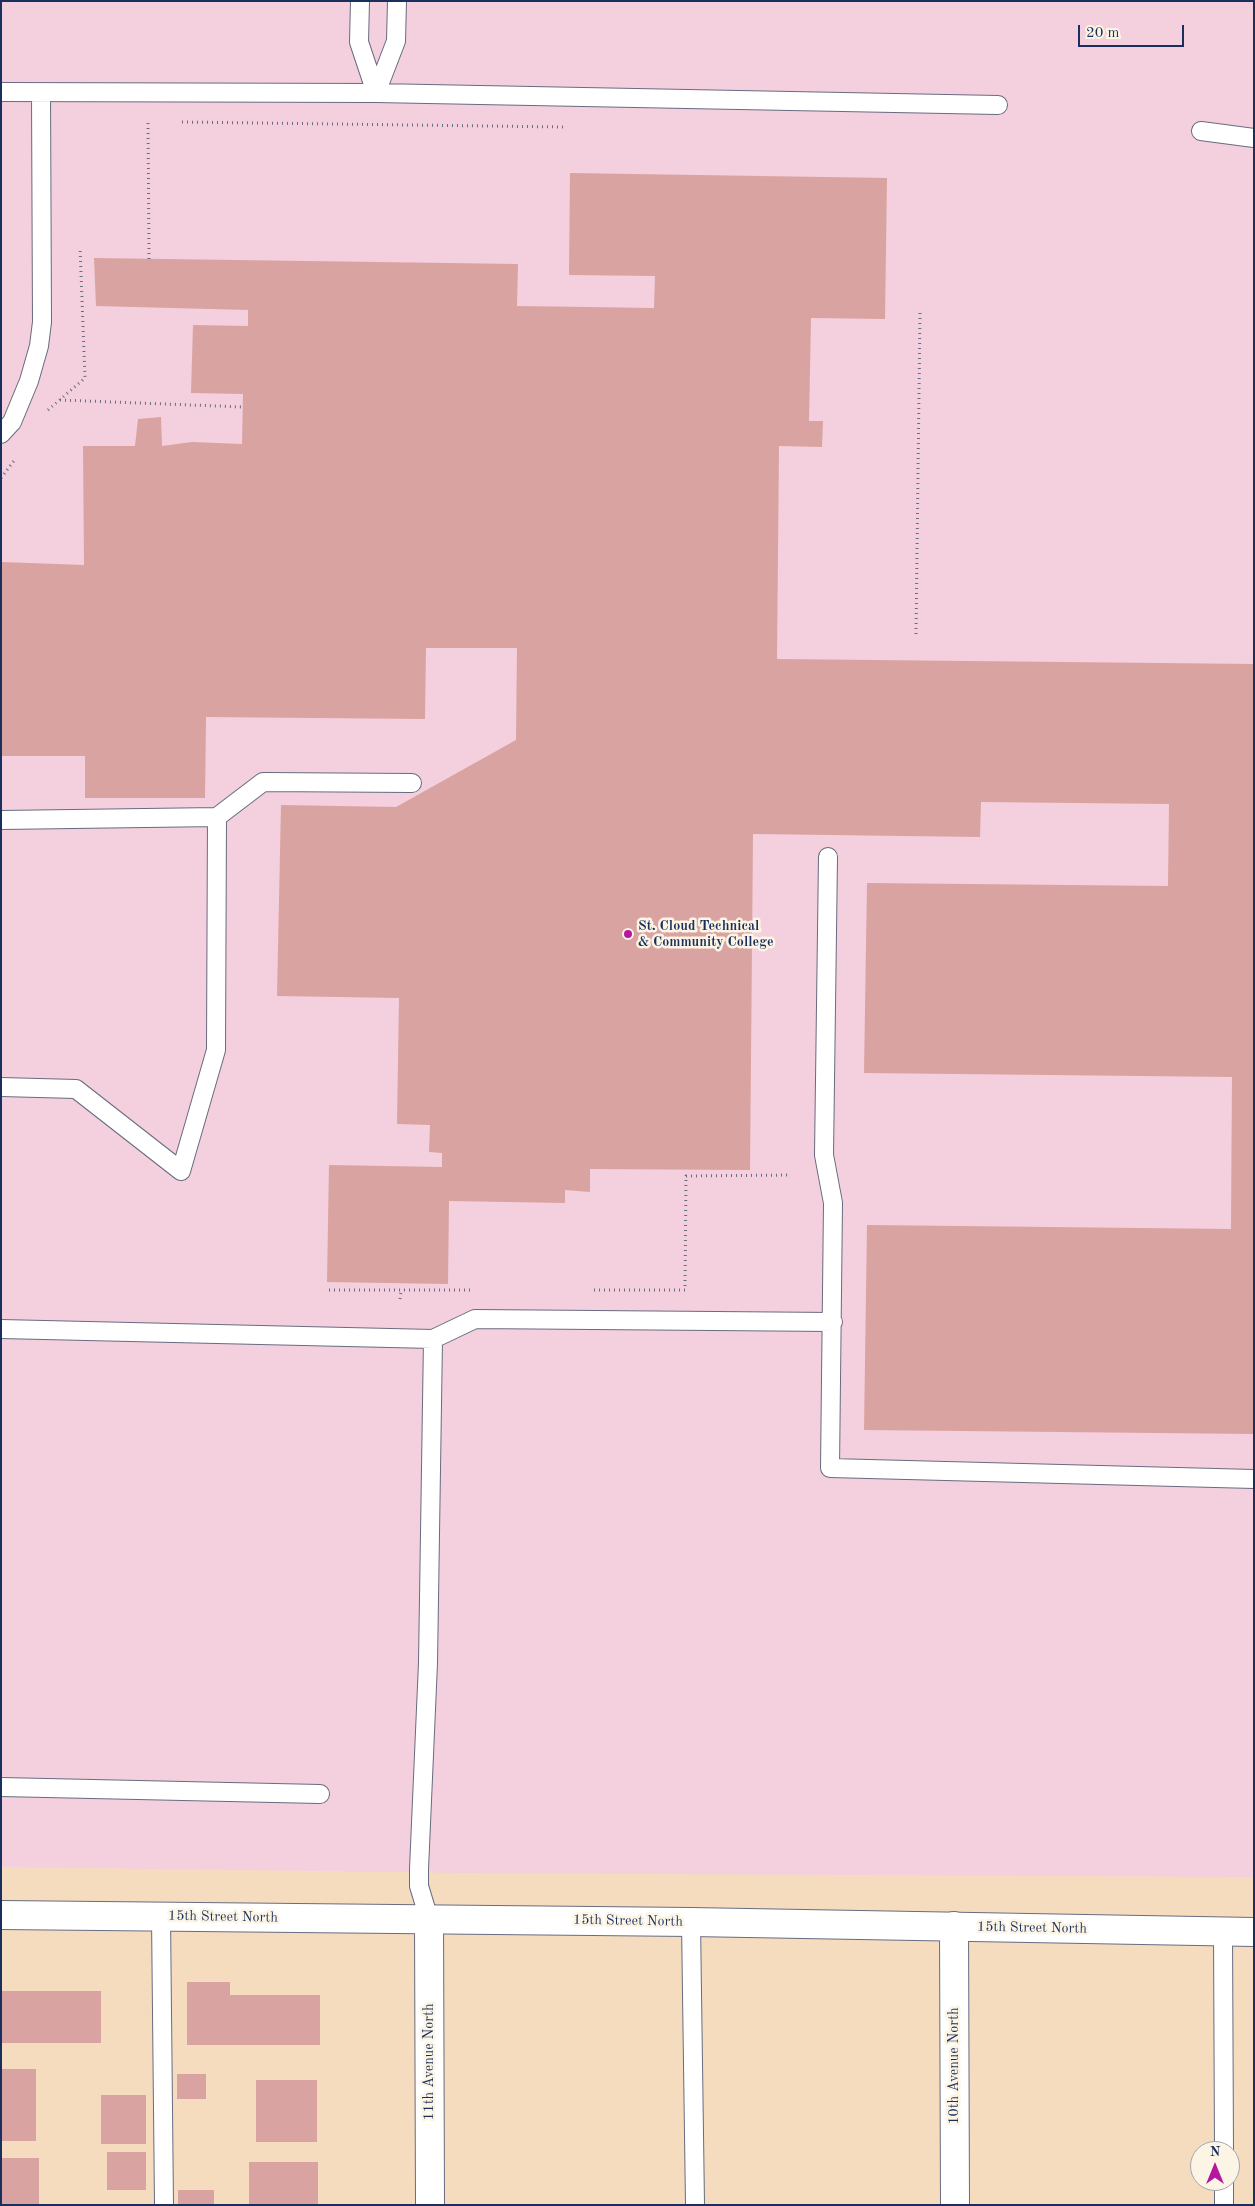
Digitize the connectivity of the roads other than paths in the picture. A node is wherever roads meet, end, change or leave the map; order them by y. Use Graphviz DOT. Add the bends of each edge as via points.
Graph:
graph roads {
  1 [pos="360,1"];
  2 [pos="397,1"];
  3 [pos="1,92"];
  4 [pos="41,93"];
  5 [pos="376,93"];
  6 [pos="998,106"];
  7 [pos="1201,131"];
  8 [pos="1254,138"];
  9 [pos="1,434"];
  10 [pos="412,784"];
  11 [pos="217,817"];
  12 [pos="1,820"];
  13 [pos="828,857"];
  14 [pos="1,1087"];
  15 [pos="832,1322"];
  16 [pos="1,1329"];
  17 [pos="433,1339"];
  18 [pos="1254,1478"];
  19 [pos="1,1787"];
  20 [pos="320,1794"];
  21 [pos="1,1914"];
  22 [pos="162,1916"];
  23 [pos="429,1919"];
  24 [pos="691,1922"];
  25 [pos="954,1926"];
  26 [pos="1223,1931"];
  27 [pos="1254,1932"];
  28 [pos="1224,2141"];
  29 [pos="1224,2191"];
  30 [pos="164,2205"];
  31 [pos="430,2205"];
  32 [pos="695,2205"];
  33 [pos="955,2205"];
  34 [pos="1224,2205"];
  1 -- 5 [label="lane" via="359,42"];
  2 -- 5 [label="lane" via="396,40"];
  3 -- 4 [label="lane"];
  4 -- 5 [label="lane"];
  4 -- 9 [label="lane" via="42,322 29,381 12,422"];
  5 -- 6 [label="lane"];
  7 -- 8 [label="lane"];
  10 -- 11 [label="lane" via="263,782"];
  11 -- 12 [label="lane"];
  11 -- 14 [label="lane" via="216,1050 181,1171 76,1089"];
  13 -- 15 [label="lane" via="824,1155 832,1203"];
  15 -- 17 [label="lane" via="476,1319"];
  15 -- 18 [label="lane" via="830,1468"];
  16 -- 17 [label="lane"];
  17 -- 23 [label="lane" via="420,1869 420,1886"];
  19 -- 20 [label="lane"];
  21 -- 22 [label="street, 15th Street North"];
  22 -- 23 [label="street, 15th Street North"];
  22 -- 30 [label="lane"];
  23 -- 24 [label="street, 15th Street North"];
  23 -- 31 [label="street, 11th Avenue North"];
  24 -- 25 [label="street, 15th Street North"];
  24 -- 32 [label="lane"];
  25 -- 26 [label="street, 15th Street North"];
  25 -- 33 [label="street, 10th Avenue North"];
  26 -- 27 [label="street, 15th Street North"];
  26 -- 28 [label="lane"];
  29 -- 34 [label="lane"];
}
